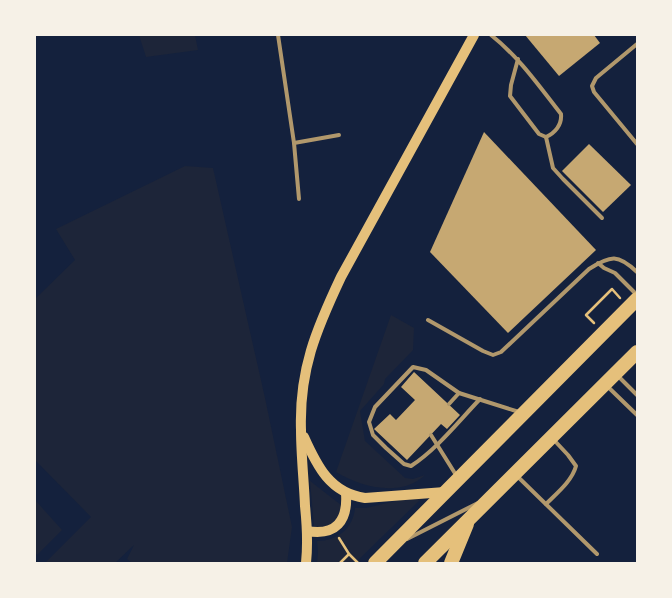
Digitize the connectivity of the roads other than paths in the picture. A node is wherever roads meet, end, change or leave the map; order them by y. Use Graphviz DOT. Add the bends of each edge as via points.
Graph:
graph roads {
  1 [pos="278,35"];
  2 [pos="474,35"];
  3 [pos="491,35"];
  4 [pos="637,44"];
  5 [pos="518,59"];
  6 [pos="339,135"];
  7 [pos="546,138"];
  8 [pos="294,143"];
  9 [pos="637,144"];
  10 [pos="299,199"];
  11 [pos="602,218"];
  12 [pos="598,263"];
  13 [pos="637,272"];
  14 [pos="637,294"];
  15 [pos="637,299"];
  16 [pos="428,320"];
  17 [pos="637,352"];
  18 [pos="616,373"];
  19 [pos="605,384"];
  20 [pos="459,393"];
  21 [pos="637,395"];
  22 [pos="480,400"];
  23 [pos="448,404"];
  24 [pos="524,413"];
  25 [pos="637,415"];
  26 [pos="300,428"];
  27 [pos="431,435"];
  28 [pos="551,437"];
  29 [pos="437,445"];
  30 [pos="514,474"];
  31 [pos="458,478"];
  32 [pos="445,492"];
  33 [pos="346,493"];
  34 [pos="494,495"];
  35 [pos="546,504"];
  36 [pos="469,520"];
  37 [pos="307,531"];
  38 [pos="390,548"];
  39 [pos="597,554"];
  40 [pos="306,563"];
  41 [pos="375,563"];
  42 [pos="425,563"];
  43 [pos="451,563"];
  1 -- 8 [label="lane"];
  2 -- 26 [label="main road" via="323,316 304,377"];
  3 -- 5 [label="lane"];
  4 -- 9 [label="lane" via="596,78 592,86"];
  5 -- 7 [label="lane" via="510,96 539,134"];
  5 -- 7 [label="lane" via="561,114 559,127"];
  6 -- 8 [label="lane"];
  7 -- 11 [label="lane" via="553,168"];
  8 -- 10 [label="lane"];
  12 -- 13 [label="lane" via="612,258 624,261"];
  12 -- 14 [label="lane" via="615,273"];
  12 -- 16 [label="lane" via="501,352 493,355"];
  15 -- 24 [label="highway"];
  17 -- 18 [label="highway"];
  18 -- 19 [label="highway"];
  18 -- 21 [label="lane"];
  19 -- 25 [label="lane"];
  19 -- 28 [label="highway"];
  20 -- 22 [label="lane"];
  20 -- 23 [label="lane"];
  20 -- 29 [label="lane" via="426,370 413,367 375,407 369,422 373,435 404,464 411,466"];
  22 -- 24 [label="lane"];
  22 -- 29 [label="lane"];
  24 -- 31 [label="highway"];
  26 -- 33 [label="main road" via="322,473"];
  26 -- 37 [label="main road"];
  27 -- 29 [label="lane"];
  28 -- 30 [label="highway"];
  28 -- 35 [label="lane" via="576,466 574,473"];
  29 -- 31 [label="lane"];
  30 -- 34 [label="highway"];
  30 -- 35 [label="lane"];
  31 -- 32 [label="highway"];
  32 -- 33 [label="main road" via="366,498"];
  32 -- 38 [label="highway"];
  33 -- 37 [label="main road" via="345,514 340,522 319,532"];
  34 -- 36 [label="highway"];
  34 -- 38 [label="lane"];
  35 -- 39 [label="lane"];
  36 -- 42 [label="highway"];
  36 -- 43 [label="highway"];
  37 -- 40 [label="main road"];
  38 -- 41 [label="highway"];
}
